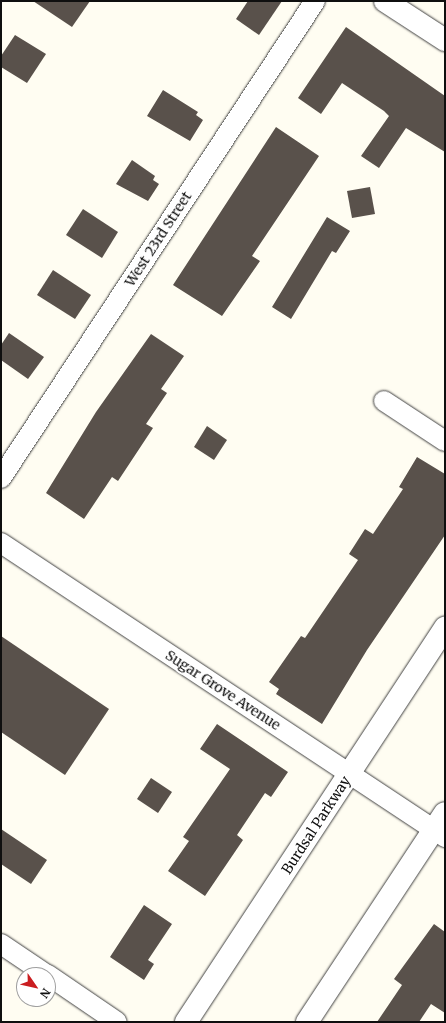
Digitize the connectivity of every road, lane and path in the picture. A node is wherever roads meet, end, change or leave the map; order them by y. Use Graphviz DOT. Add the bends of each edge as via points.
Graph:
graph roads {
  1 [pos="315,1"];
  2 [pos="385,1"];
  3 [pos="445,40"];
  4 [pos="384,401"];
  5 [pos="445,441"];
  6 [pos="1,478"];
  7 [pos="1,543"];
  8 [pos="445,628"];
  9 [pos="349,774"];
  10 [pos="441,827"];
  11 [pos="1,944"];
  12 [pos="36,967"];
  13 [pos="56,980"];
  14 [pos="117,1022"];
  15 [pos="186,1022"];
  16 [pos="307,1022"];
  1 -- 6 [label="street, West 23rd Street"];
  2 -- 3 [label="street"];
  4 -- 5 [label="street"];
  7 -- 9 [label="street, Sugar Grove Avenue"];
  8 -- 9 [label="street, Burdsal Parkway"];
  9 -- 10 [label="street, Sugar Grove Avenue"];
  9 -- 15 [label="street, Burdsal Parkway"];
  10 -- 16 [label="street"];
  11 -- 12 [label="street"];
  13 -- 14 [label="street"];
}
